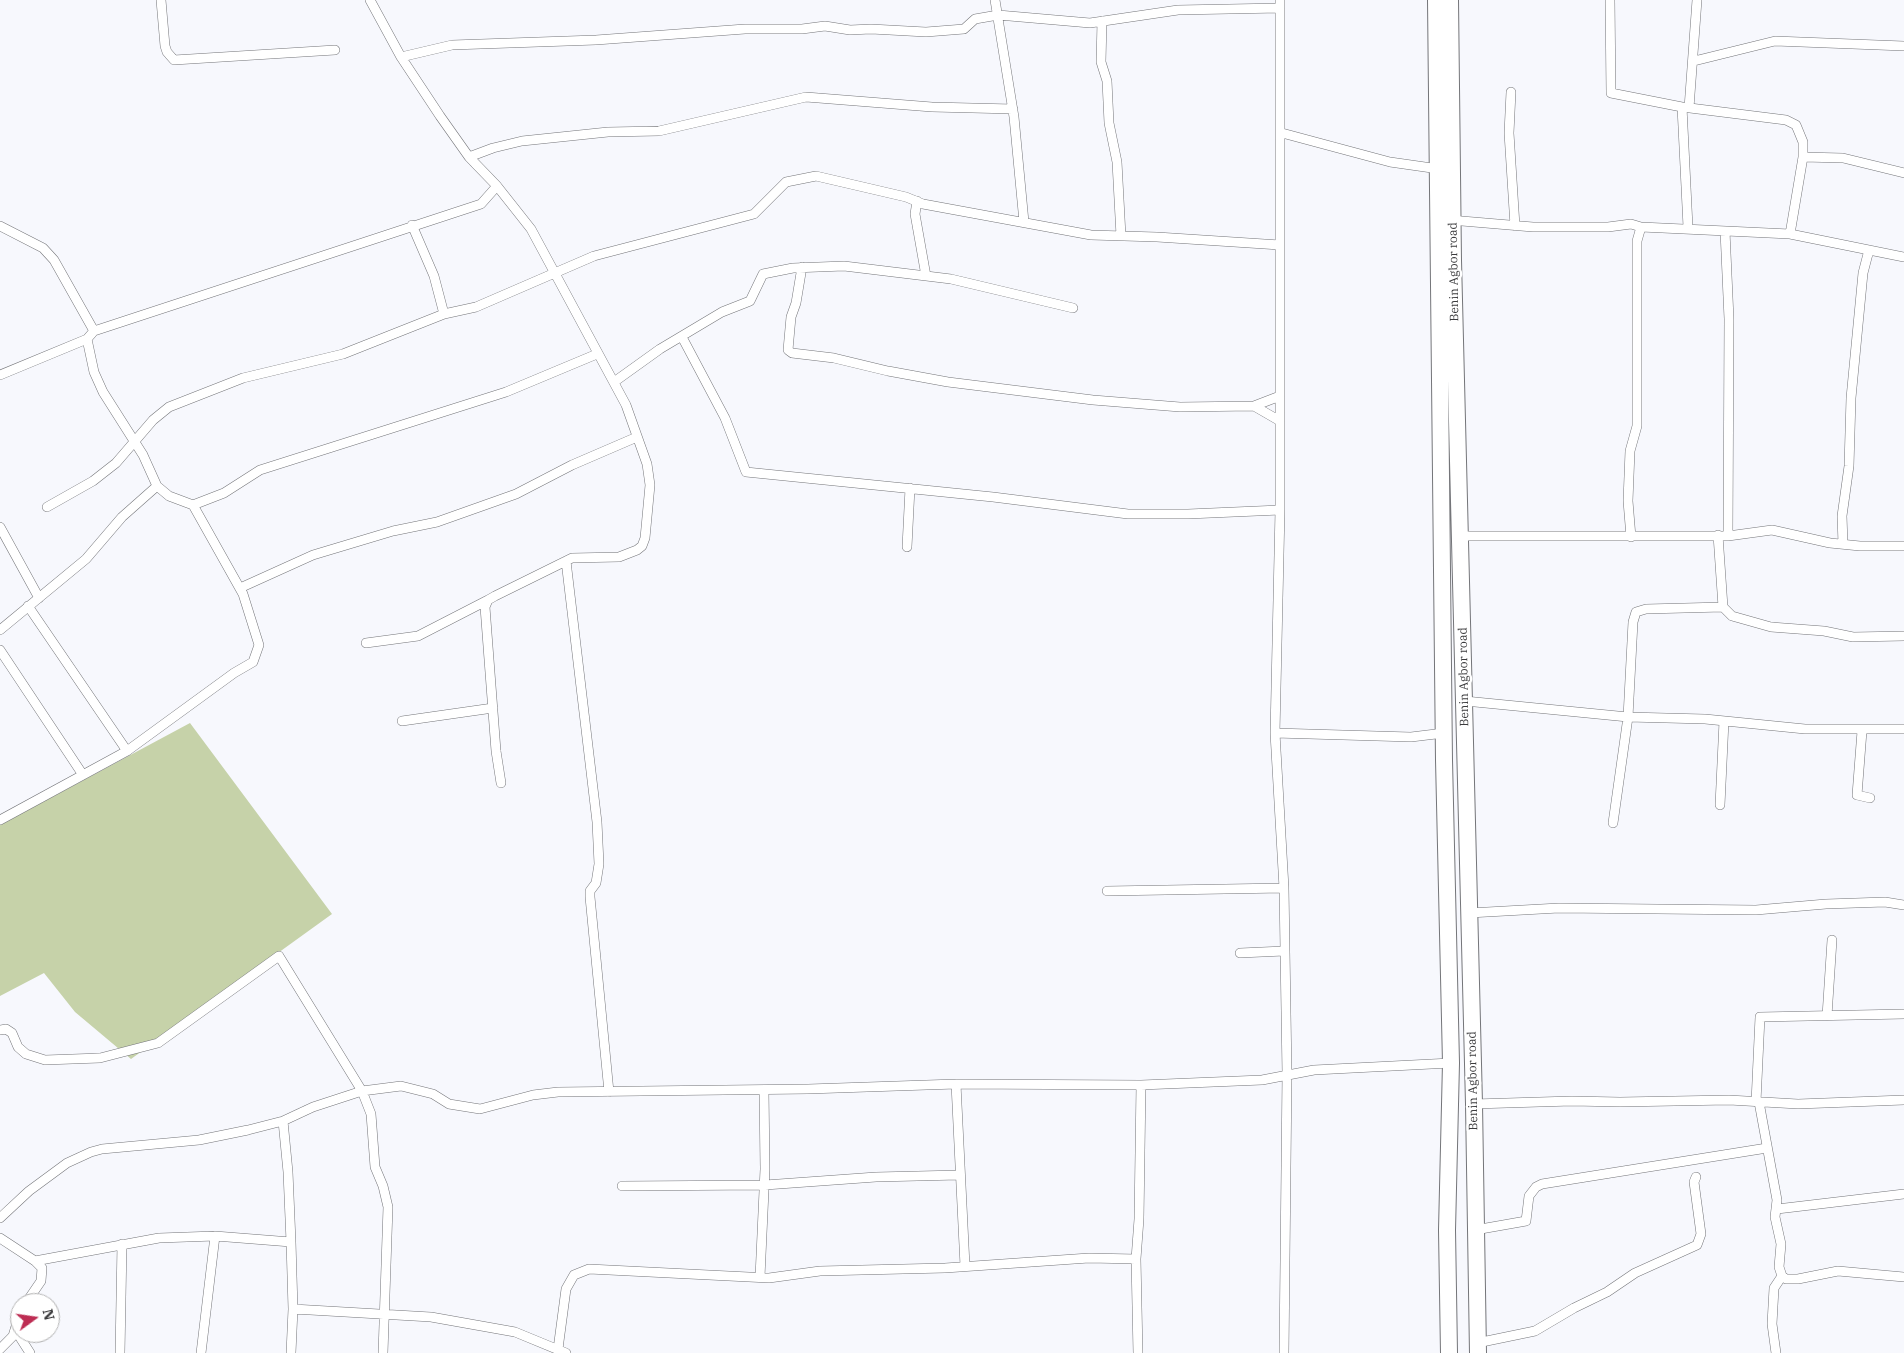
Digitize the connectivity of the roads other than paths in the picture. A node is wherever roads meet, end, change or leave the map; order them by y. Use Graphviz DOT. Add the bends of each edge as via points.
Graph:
graph roads {
  1 [pos="161,0"];
  2 [pos="370,0"];
  3 [pos="995,0"];
  4 [pos="1436,0"];
  5 [pos="1450,0"];
  6 [pos="1610,0"];
  7 [pos="1697,0"];
  8 [pos="1280,4"];
  9 [pos="998,15"];
  10 [pos="1102,21"];
  11 [pos="1904,46"];
  12 [pos="335,50"];
  13 [pos="401,58"];
  14 [pos="1694,60"];
  15 [pos="1511,92"];
  16 [pos="1686,107"];
  17 [pos="1012,109"];
  18 [pos="1282,133"];
  19 [pos="469,156"];
  20 [pos="1804,157"];
  21 [pos="1439,169"];
  22 [pos="1904,173"];
  23 [pos="497,186"];
  24 [pos="917,201"];
  25 [pos="1446,220"];
  26 [pos="1024,222"];
  27 [pos="412,225"];
  28 [pos="0,226"];
  29 [pos="1515,226"];
  30 [pos="1641,227"];
  31 [pos="1688,227"];
  32 [pos="1725,231"];
  33 [pos="1790,234"];
  34 [pos="1121,236"];
  35 [pos="1280,246"];
  36 [pos="1869,250"];
  37 [pos="1904,257"];
  38 [pos="802,267"];
  39 [pos="555,274"];
  40 [pos="926,276"];
  41 [pos="1073,308"];
  42 [pos="444,314"];
  43 [pos="94,331"];
  44 [pos="682,337"];
  45 [pos="87,339"];
  46 [pos="597,354"];
  47 [pos="0,375"];
  48 [pos="614,382"];
  49 [pos="1280,396"];
  50 [pos="1254,406"];
  51 [pos="1280,421"];
  52 [pos="638,436"];
  53 [pos="135,441"];
  54 [pos="156,486"];
  55 [pos="910,488"];
  56 [pos="193,505"];
  57 [pos="47,507"];
  58 [pos="1280,510"];
  59 [pos="0,527"];
  60 [pos="1460,536"];
  61 [pos="1723,536"];
  62 [pos="1631,537"];
  63 [pos="1843,544"];
  64 [pos="907,546"];
  65 [pos="1904,546"];
  66 [pos="566,561"];
  67 [pos="240,588"];
  68 [pos="38,598"];
  69 [pos="488,600"];
  70 [pos="28,606"];
  71 [pos="1723,607"];
  72 [pos="0,630"];
  73 [pos="1904,636"];
  74 [pos="366,643"];
  75 [pos="0,650"];
  76 [pos="1465,701"];
  77 [pos="493,708"];
  78 [pos="1628,717"];
  79 [pos="402,721"];
  80 [pos="1724,721"];
  81 [pos="1904,729"];
  82 [pos="1862,730"];
  83 [pos="1275,733"];
  84 [pos="1444,733"];
  85 [pos="127,751"];
  86 [pos="83,775"];
  87 [pos="501,783"];
  88 [pos="1870,798"];
  89 [pos="1720,805"];
  90 [pos="0,820"];
  91 [pos="1613,823"];
  92 [pos="1284,888"];
  93 [pos="1107,891"];
  94 [pos="1904,905"];
  95 [pos="1469,913"];
  96 [pos="1832,940"];
  97 [pos="1284,950"];
  98 [pos="1240,953"];
  99 [pos="1904,1014"];
  100 [pos="1827,1016"];
  101 [pos="0,1030"];
  102 [pos="1451,1063"];
  103 [pos="1287,1074"];
  104 [pos="956,1084"];
  105 [pos="1141,1085"];
  106 [pos="764,1090"];
  107 [pos="362,1091"];
  108 [pos="609,1092"];
  109 [pos="1904,1100"];
  110 [pos="1758,1102"];
  111 [pos="1474,1104"];
  112 [pos="282,1121"];
  113 [pos="1767,1148"];
  114 [pos="959,1175"];
  115 [pos="1696,1177"];
  116 [pos="764,1184"];
  117 [pos="622,1186"];
  118 [pos="1904,1194"];
  119 [pos="1777,1209"];
  120 [pos="0,1218"];
  121 [pos="1475,1230"];
  122 [pos="215,1236"];
  123 [pos="0,1238"];
  124 [pos="291,1242"];
  125 [pos="122,1244"];
  126 [pos="1136,1259"];
  127 [pos="35,1260"];
  128 [pos="965,1266"];
  129 [pos="1782,1276"];
  130 [pos="760,1277"];
  131 [pos="1904,1277"];
  132 [pos="32,1293"];
  133 [pos="294,1309"];
  134 [pos="383,1314"];
  135 [pos="10,1338"];
  136 [pos="1477,1348"];
  137 [pos="0,1349"];
  138 [pos="562,1351"];
  139 [pos="120,1353"];
  140 [pos="201,1353"];
  141 [pos="290,1353"];
  142 [pos="383,1353"];
  143 [pos="1138,1353"];
  144 [pos="1284,1353"];
  145 [pos="1449,1353"];
  146 [pos="1776,1353"];
  1 -- 12 [label="street" via="165,46 174,60"];
  2 -- 13 [label="street"];
  3 -- 9 [label="street"];
  4 -- 21 [label="highway, Benin Agbor road"];
  5 -- 25 [label="highway, Benin Agbor road"];
  6 -- 16 [label="street" via="1611,94"];
  7 -- 14 [label="street"];
  8 -- 10 [label="street" via="1178,10"];
  8 -- 18 [label="street"];
  9 -- 10 [label="street"];
  9 -- 13 [label="street" via="975,19 964,29 926,32 850,30 825,26 727,30 596,40 452,45"];
  9 -- 17 [label="street"];
  10 -- 34 [label="street" via="1101,62 1107,81 1117,162"];
  11 -- 14 [label="street" via="1774,41"];
  13 -- 19 [label="street"];
  14 -- 16 [label="street"];
  15 -- 29 [label="street" via="1508,132"];
  16 -- 20 [label="street" via="1793,122 1803,142"];
  16 -- 31 [label="street"];
  17 -- 19 [label="street" via="932,107 806,97 659,131 608,132 522,142"];
  17 -- 26 [label="street"];
  18 -- 21 [label="street" via="1390,162"];
  18 -- 35 [label="street"];
  19 -- 23 [label="street"];
  20 -- 22 [label="street" via="1843,158"];
  20 -- 33 [label="street"];
  21 -- 25 [label="highway, Benin Agbor road"];
  23 -- 27 [label="street" via="481,204"];
  23 -- 39 [label="street" via="531,229"];
  24 -- 26 [label="street"];
  24 -- 39 [label="street" via="816,176 800,178 786,182 754,214 594,256"];
  24 -- 40 [label="street" via="915,214"];
  25 -- 29 [label="street"];
  25 -- 60 [label="highway, Benin Agbor road"];
  25 -- 84 [label="highway, Benin Agbor road"];
  26 -- 34 [label="street" via="1091,235"];
  27 -- 42 [label="street" via="434,276"];
  27 -- 43 [label="street"];
  28 -- 43 [label="street" via="43,248 54,260"];
  29 -- 30 [label="street" via="1631,224"];
  30 -- 31 [label="street"];
  30 -- 62 [label="street" via="1637,242 1637,426 1630,451 1628,502"];
  31 -- 32 [label="street"];
  32 -- 33 [label="street"];
  32 -- 61 [label="street" via="1729,319"];
  33 -- 36 [label="street"];
  34 -- 35 [label="street"];
  35 -- 49 [label="street"];
  36 -- 37 [label="street"];
  36 -- 63 [label="street" via="1863,274 1851,398 1849,466 1842,516"];
  38 -- 40 [label="street" via="844,266"];
  38 -- 44 [label="street" via="763,274 750,301 722,312"];
  38 -- 50 [label="street" via="791,317 788,350 792,353 834,358 948,382 1093,400 1180,407"];
  39 -- 42 [label="street" via="476,307"];
  39 -- 46 [label="street"];
  40 -- 41 [label="street"];
  42 -- 53 [label="street" via="343,354 243,378 180,402 164,410"];
  43 -- 45 [label="street"];
  44 -- 48 [label="street"];
  44 -- 55 [label="street" via="725,418 746,472"];
  45 -- 47 [label="street"];
  45 -- 53 [label="street" via="98,382"];
  46 -- 48 [label="street"];
  46 -- 56 [label="street" via="506,392 260,470 224,493"];
  48 -- 52 [label="street"];
  49 -- 50 [label="street"];
  49 -- 51 [label="street"];
  50 -- 51 [label="street"];
  51 -- 58 [label="street"];
  52 -- 66 [label="street" via="648,464 650,486 647,528 642,546 633,553 619,556"];
  52 -- 67 [label="street" via="516,494 437,522 393,531 313,555"];
  53 -- 54 [label="street"];
  53 -- 57 [label="street" via="108,469"];
  54 -- 56 [label="street" via="169,496"];
  54 -- 68 [label="street" via="122,517 86,559"];
  55 -- 58 [label="street" via="1128,514"];
  55 -- 64 [label="street"];
  56 -- 67 [label="street"];
  58 -- 83 [label="street"];
  59 -- 68 [label="street"];
  60 -- 62 [label="street"];
  60 -- 76 [label="highway, Benin Agbor road"];
  61 -- 62 [label="street"];
  61 -- 63 [label="street" via="1772,530"];
  61 -- 71 [label="street"];
  63 -- 65 [label="street"];
  66 -- 69 [label="street"];
  66 -- 108 [label="street" via="597,822 599,864 590,897"];
  67 -- 85 [label="street" via="259,645 253,662"];
  68 -- 70 [label="street"];
  69 -- 74 [label="street" via="418,636"];
  69 -- 77 [label="street" via="484,613"];
  70 -- 72 [label="street"];
  70 -- 85 [label="street"];
  71 -- 73 [label="street" via="1732,616 1771,627 1853,637"];
  71 -- 78 [label="street" via="1636,612"];
  75 -- 86 [label="street"];
  76 -- 78 [label="street"];
  76 -- 95 [label="highway, Benin Agbor road"];
  77 -- 79 [label="street"];
  77 -- 87 [label="street"];
  78 -- 80 [label="street"];
  78 -- 91 [label="street"];
  80 -- 82 [label="street" via="1805,729"];
  80 -- 89 [label="street"];
  81 -- 82 [label="street"];
  82 -- 88 [label="street" via="1858,795"];
  83 -- 84 [label="street" via="1411,737"];
  83 -- 92 [label="street"];
  84 -- 102 [label="highway, Benin Agbor road"];
  85 -- 86 [label="street"];
  86 -- 90 [label="street"];
  92 -- 93 [label="street"];
  92 -- 97 [label="street"];
  94 -- 95 [label="street" via="1885,902 1756,910 1559,908"];
  95 -- 111 [label="highway, Benin Agbor road"];
  96 -- 100 [label="street"];
  97 -- 98 [label="street"];
  97 -- 103 [label="street"];
  99 -- 100 [label="street"];
  100 -- 110 [label="street" via="1760,1017"];
  101 -- 107 [label="street" via="12,1033 26,1054 45,1060 100,1058 158,1043 279,956"];
  102 -- 103 [label="street"];
  102 -- 145 [label="highway, Benin Agbor road"];
  103 -- 105 [label="street" via="1262,1080"];
  103 -- 144 [label="street"];
  104 -- 105 [label="street"];
  104 -- 106 [label="street"];
  104 -- 114 [label="street"];
  105 -- 126 [label="street"];
  106 -- 108 [label="street"];
  106 -- 116 [label="street"];
  107 -- 108 [label="street" via="401,1086 433,1094 449,1104 480,1109 534,1095"];
  107 -- 112 [label="street"];
  107 -- 134 [label="street" via="371,1114 375,1167 388,1207"];
  109 -- 110 [label="street" via="1798,1104"];
  110 -- 111 [label="street"];
  110 -- 113 [label="street"];
  111 -- 121 [label="highway, Benin Agbor road"];
  112 -- 120 [label="street" via="199,1140 91,1152 67,1163"];
  112 -- 124 [label="street"];
  113 -- 119 [label="street"];
  113 -- 121 [label="street" via="1542,1184 1529,1196 1526,1221"];
  114 -- 116 [label="street"];
  114 -- 128 [label="street"];
  115 -- 136 [label="street" via="1701,1234 1697,1245 1635,1273 1535,1332"];
  116 -- 117 [label="street"];
  116 -- 130 [label="street"];
  118 -- 119 [label="street"];
  119 -- 129 [label="street" via="1775,1216 1781,1244 1779,1266"];
  121 -- 136 [label="highway, Benin Agbor road"];
  122 -- 124 [label="street"];
  122 -- 125 [label="street" via="159,1238"];
  122 -- 140 [label="street"];
  123 -- 127 [label="street"];
  124 -- 133 [label="street"];
  125 -- 127 [label="street"];
  125 -- 139 [label="street"];
  126 -- 128 [label="street"];
  126 -- 143 [label="street"];
  127 -- 132 [label="street" via="42,1268 43,1276"];
  128 -- 130 [label="street" via="820,1271 786,1277"];
  129 -- 131 [label="street" via="1798,1278 1838,1271"];
  129 -- 146 [label="street" via="1774,1288 1772,1324"];
  130 -- 138 [label="street" via="589,1269 574,1275 566,1289"];
  133 -- 134 [label="street"];
  133 -- 141 [label="street"];
  134 -- 138 [label="street" via="431,1317 515,1332"];
  134 -- 142 [label="street"];
  135 -- 137 [label="street"];
}
